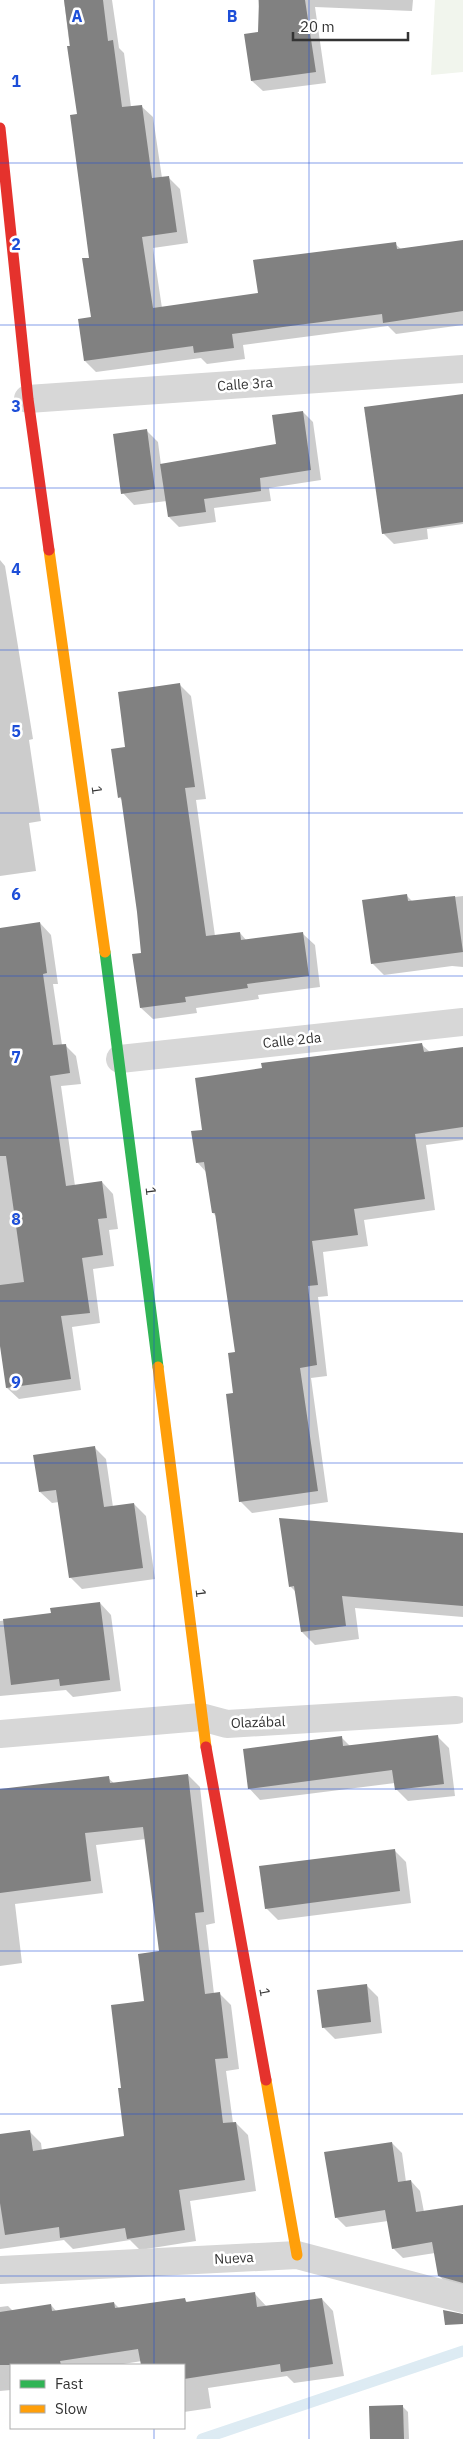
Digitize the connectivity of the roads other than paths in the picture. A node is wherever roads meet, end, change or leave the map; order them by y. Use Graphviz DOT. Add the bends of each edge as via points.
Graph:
graph roads {
  1 [pos="0,128"];
  2 [pos="463,369"];
  3 [pos="28,399"];
  4 [pos="463,1022"];
  5 [pos="120,1059"];
  6 [pos="456,1710"];
  7 [pos="201,1717"];
  8 [pos="0,1734"];
  9 [pos="297,2255"];
  10 [pos="0,2270"];
  11 [pos="463,2300"];
  1 -- 3 [label="street, 1"];
  2 -- 3 [label="street, Calle 3ra"];
  3 -- 5 [label="street, 1"];
  4 -- 5 [label="street, Calle 2da"];
  5 -- 7 [label="street, 1"];
  6 -- 7 [label="street, Olazábal" via="228,1724"];
  7 -- 8 [label="street, Olazábal"];
  7 -- 9 [label="street, 1"];
  9 -- 10 [label="street, Nueva"];
  9 -- 11 [label="street, Nueva"];
}
